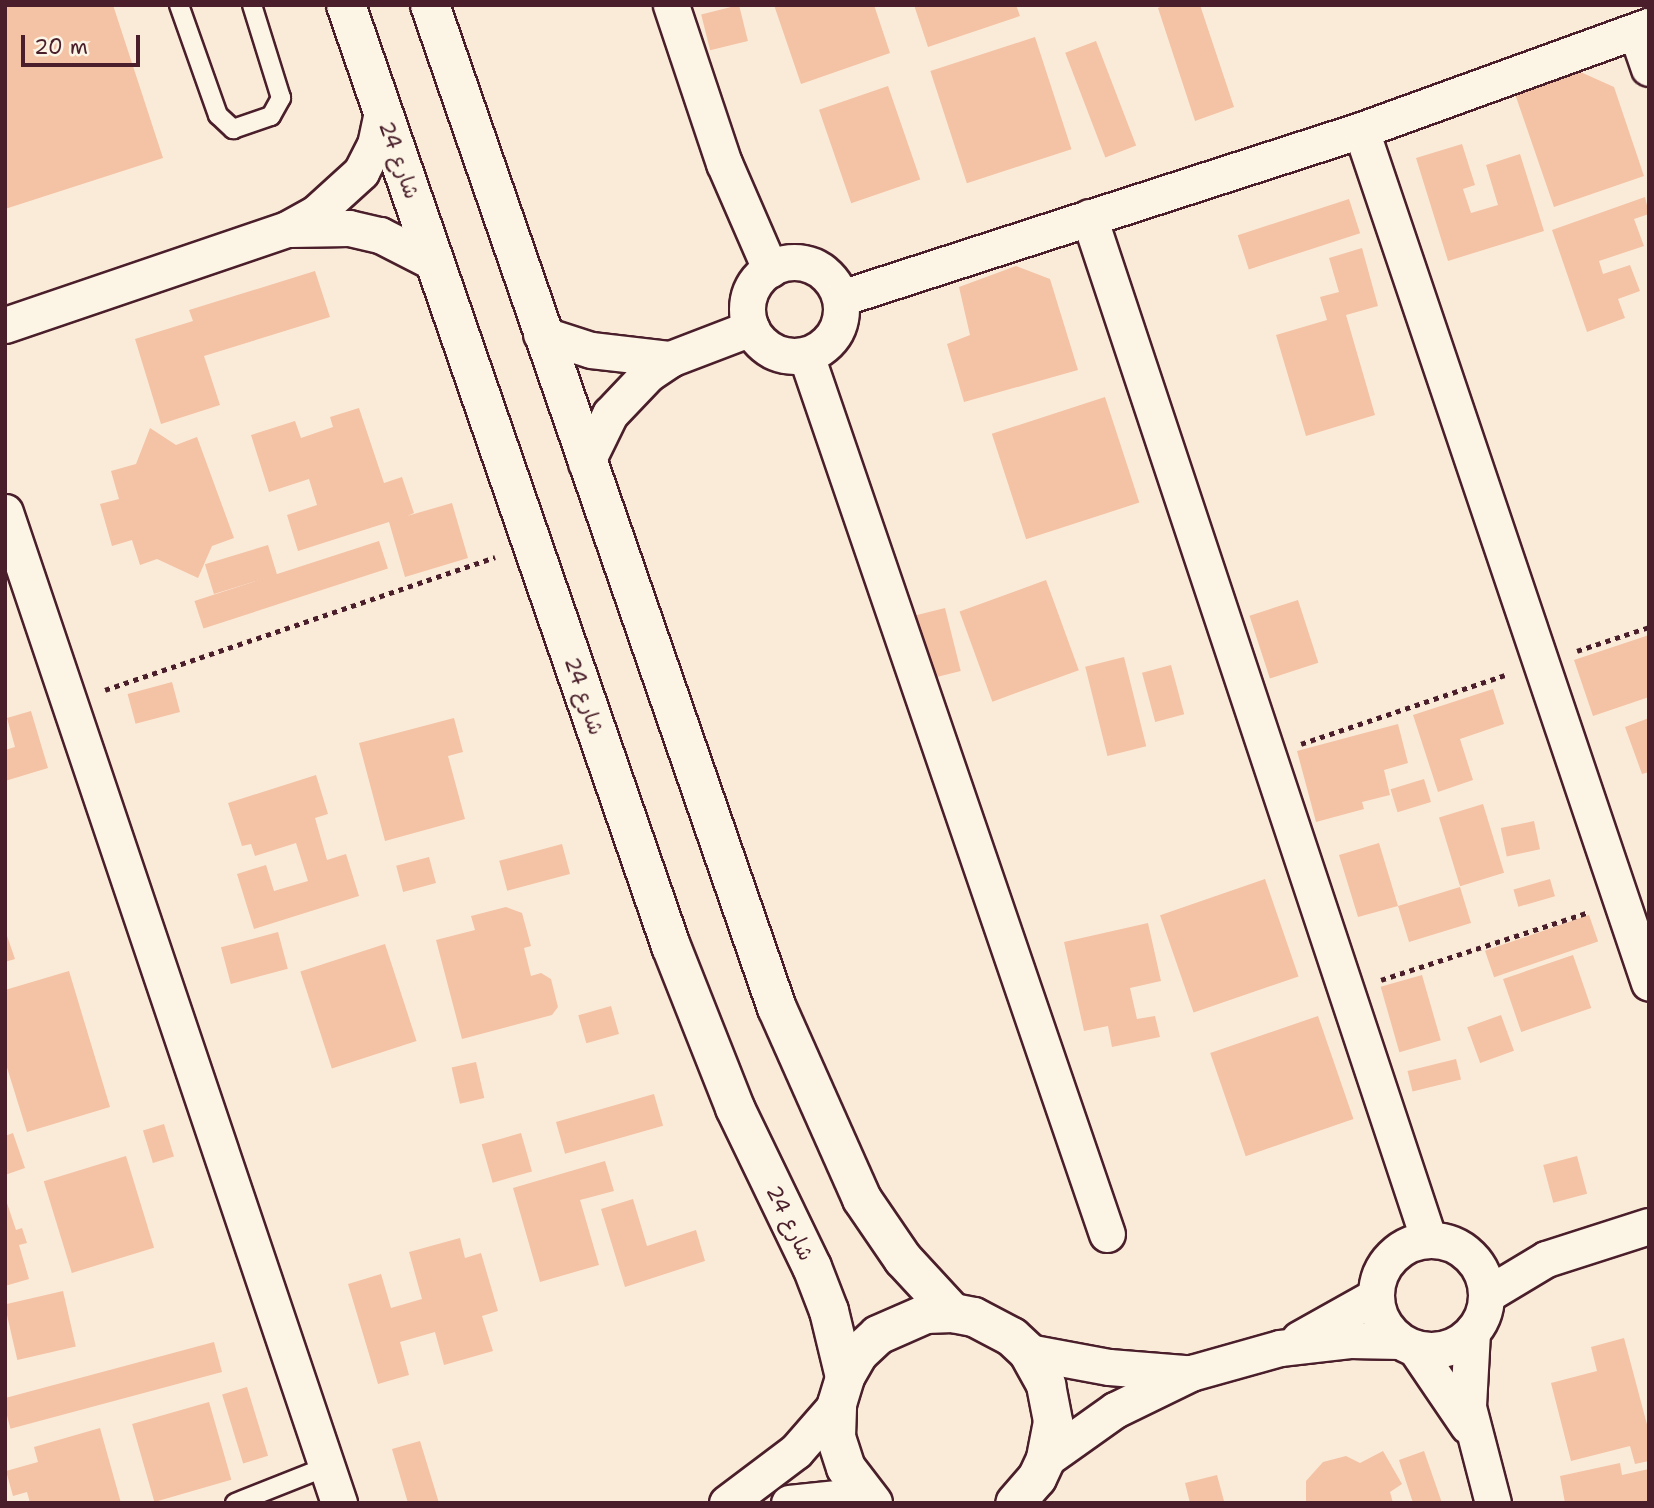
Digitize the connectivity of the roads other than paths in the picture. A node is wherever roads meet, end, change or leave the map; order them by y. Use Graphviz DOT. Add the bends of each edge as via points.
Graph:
graph roads {
  1 [pos="179,5"];
  2 [pos="252,5"];
  3 [pos="346,5"];
  4 [pos="430,5"];
  5 [pos="671,5"];
  6 [pos="1642,28"];
  7 [pos="1649,68"];
  8 [pos="382,113"];
  9 [pos="1361,130"];
  10 [pos="1089,218"];
  11 [pos="287,229"];
  12 [pos="435,263"];
  13 [pos="769,269"];
  14 [pos="841,298"];
  15 [pos="5,326"];
  16 [pos="751,328"];
  17 [pos="541,334"];
  18 [pos="806,355"];
  19 [pos="670,359"];
  20 [pos="586,463"];
  21 [pos="5,512"];
  22 [pos="1643,946"];
  23 [pos="1649,983"];
  24 [pos="1649,1226"];
  25 [pos="1107,1234"];
  26 [pos="1429,1240"];
  27 [pos="1471,1257"];
  28 [pos="1546,1259"];
  29 [pos="1486,1295"];
  30 [pos="1376,1296"];
  31 [pos="953,1313"];
  32 [pos="1472,1332"];
  33 [pos="1408,1345"];
  34 [pos="1280,1348"];
  35 [pos="1028,1352"];
  36 [pos="1191,1373"];
  37 [pos="841,1390"];
  38 [pos="1471,1432"];
  39 [pos="326,1467"];
  40 [pos="1035,1486"];
  41 [pos="868,1499"];
  42 [pos="234,1503"];
  43 [pos="339,1503"];
  44 [pos="727,1503"];
  45 [pos="789,1503"];
  46 [pos="1493,1503"];
  1 -- 2 [label="lane" via="218,115 233,129 271,116 281,98"];
  3 -- 8 [label="street, شارع 24"];
  4 -- 17 [label="street"];
  5 -- 13 [label="street" via="724,163"];
  6 -- 7 [label="street"];
  6 -- 9 [label="street"];
  8 -- 11 [label="street" via="375,145 361,172 332,201"];
  8 -- 12 [label="street, شارع 24"];
  9 -- 10 [label="street"];
  9 -- 22 [label="street" via="1621,901"];
  10 -- 14 [label="street"];
  10 -- 26 [label="street"];
  11 -- 12 [label="street" via="326,227 380,235"];
  11 -- 15 [label="street"];
  12 -- 37 [label="street, شارع 24" via="702,1027 829,1311"];
  13 -- 14 [label="street" via="806,263 829,276"];
  13 -- 16 [label="street" via="752,289 748,302"];
  14 -- 18 [label="street" via="834,335"];
  16 -- 18 [label="street" via="779,354"];
  16 -- 19 [label="street"];
  17 -- 19 [label="street" via="591,350"];
  17 -- 20 [label="street"];
  18 -- 25 [label="street"];
  19 -- 20 [label="street" via="628,393 596,438"];
  20 -- 31 [label="street" via="734,890 804,1072 862,1199 903,1259"];
  21 -- 39 [label="street"];
  22 -- 23 [label="street"];
  24 -- 28 [label="street"];
  26 -- 27 [label="street" via="1459,1247"];
  26 -- 30 [label="street" via="1405,1246 1387,1262"];
  27 -- 28 [label="street"];
  27 -- 29 [label="street"];
  28 -- 29 [label="street"];
  29 -- 32 [label="street" via="1483,1314"];
  30 -- 33 [label="street" via="1382,1322"];
  30 -- 34 [label="street"];
  31 -- 35 [label="street" via="995,1325"];
  31 -- 37 [label="street" via="914,1318 878,1335 859,1353"];
  32 -- 33 [label="street" via="1452,1346"];
  32 -- 38 [label="street"];
  33 -- 34 [label="street" via="1350,1340"];
  33 -- 38 [label="street"];
  34 -- 36 [label="street"];
  35 -- 36 [label="street" via="1109,1367"];
  35 -- 40 [label="street" via="1046,1385 1053,1422"];
  36 -- 40 [label="street" via="1115,1410"];
  37 -- 41 [label="street, شارع 24" via="836,1437 846,1468"];
  37 -- 44 [label="street" via="796,1451"];
  38 -- 46 [label="street"];
  39 -- 42 [label="lane"];
  39 -- 43 [label="street"];
  41 -- 45 [label="street"];
}
